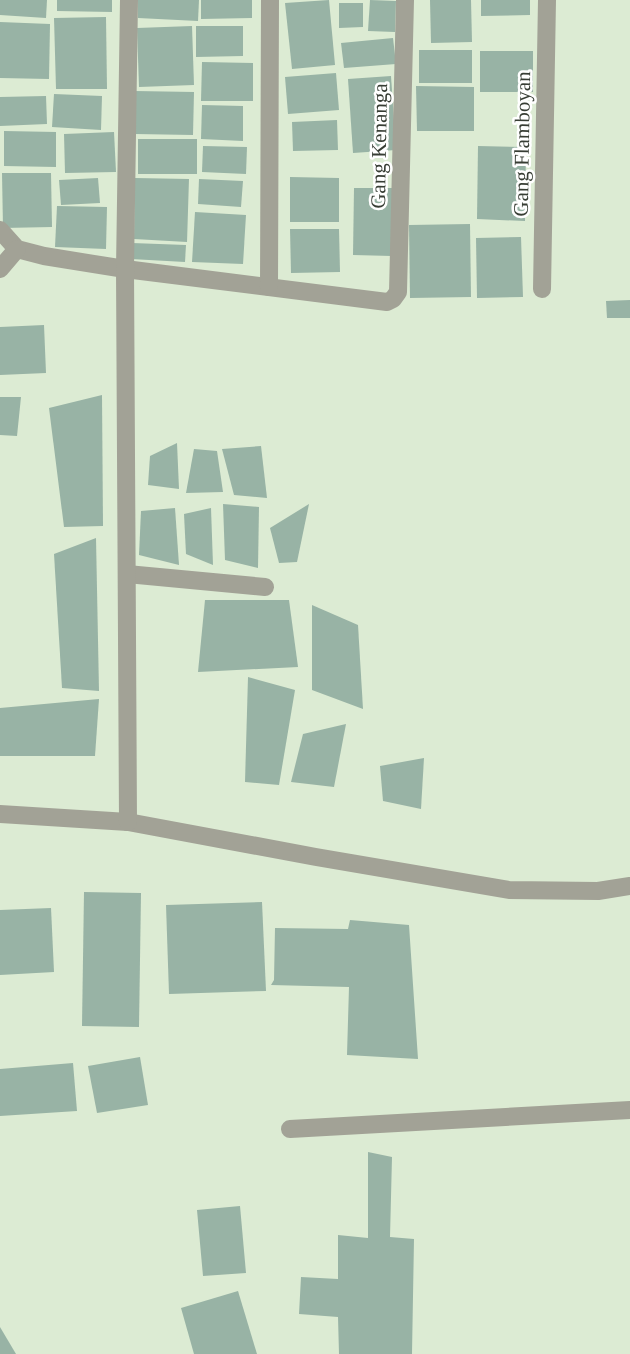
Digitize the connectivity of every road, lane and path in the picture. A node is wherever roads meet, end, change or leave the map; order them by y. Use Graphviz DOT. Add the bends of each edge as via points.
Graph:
graph roads {
  1 [pos="130,0"];
  2 [pos="270,0"];
  3 [pos="405,0"];
  4 [pos="547,0"];
  5 [pos="0,230"];
  6 [pos="18,249"];
  7 [pos="0,269"];
  8 [pos="125,269"];
  9 [pos="269,287"];
  10 [pos="542,289"];
  11 [pos="127,574"];
  12 [pos="265,587"];
  13 [pos="0,814"];
  14 [pos="128,822"];
  15 [pos="630,886"];
  16 [pos="630,1110"];
  17 [pos="290,1129"];
  1 -- 8 [label="street"];
  2 -- 9 [label="street"];
  3 -- 9 [label="street, Gang Kenanga" via="398,292 387,302"];
  4 -- 10 [label="street, Gang Flamboyan"];
  5 -- 6 [label="street"];
  6 -- 7 [label="street"];
  6 -- 8 [label="street"];
  8 -- 9 [label="street"];
  8 -- 11 [label="street"];
  11 -- 12 [label="street"];
  11 -- 14 [label="street"];
  13 -- 14 [label="street"];
  14 -- 15 [label="street" via="509,890 598,891"];
  16 -- 17 [label="street"];
}
